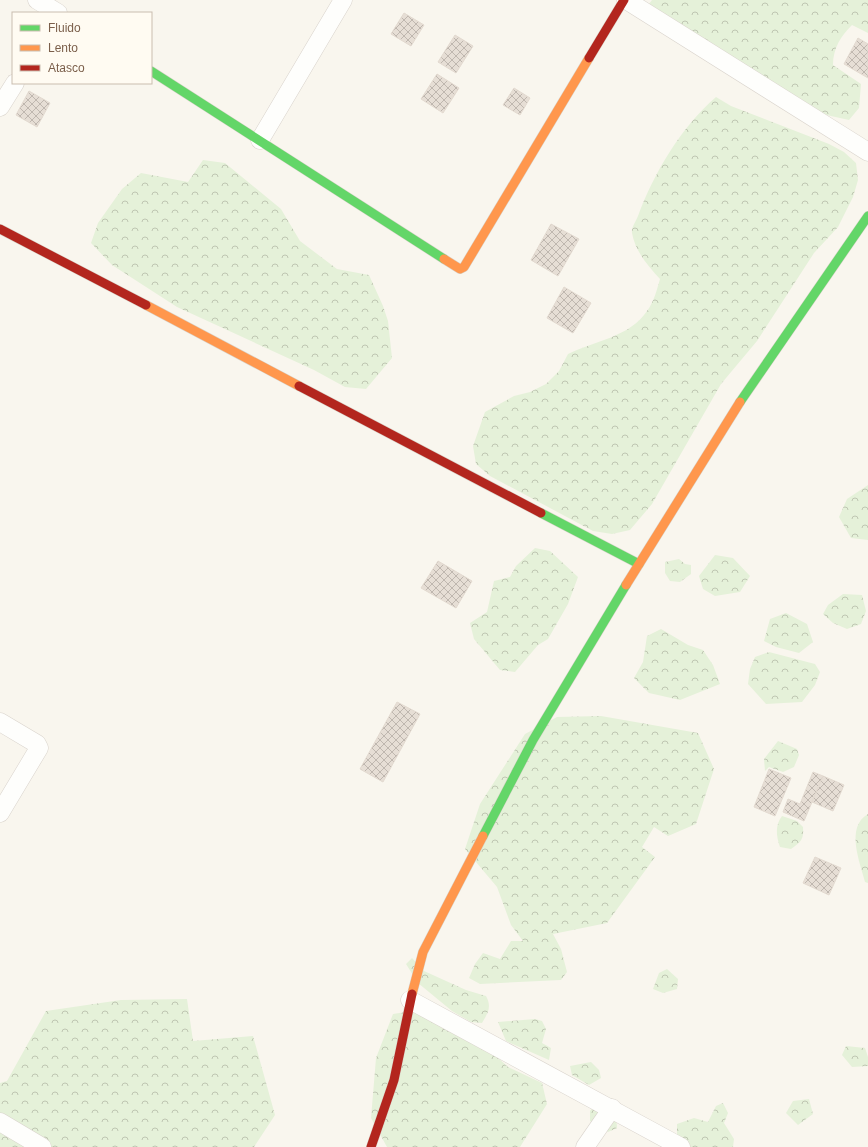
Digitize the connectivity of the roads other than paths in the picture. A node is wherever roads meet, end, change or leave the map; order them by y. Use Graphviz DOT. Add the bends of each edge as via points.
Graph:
graph roads {
  1 [pos="37,0"];
  2 [pos="66,0"];
  3 [pos="344,0"];
  4 [pos="625,0"];
  5 [pos="56,12"];
  6 [pos="59,12"];
  7 [pos="152,72"];
  8 [pos="14,84"];
  9 [pos="0,107"];
  10 [pos="260,140"];
  11 [pos="868,152"];
  12 [pos="868,216"];
  13 [pos="0,228"];
  14 [pos="639,564"];
  15 [pos="0,722"];
  16 [pos="0,813"];
  17 [pos="410,1000"];
  18 [pos="612,1108"];
  19 [pos="0,1122"];
  20 [pos="42,1147"];
  21 [pos="371,1147"];
  22 [pos="585,1147"];
  23 [pos="681,1147"];
  1 -- 5 [label="street"];
  2 -- 6 [label="street"];
  3 -- 10 [label="street"];
  4 -- 10 [label="street" via="463,268 457,268"];
  4 -- 11 [label="street"];
  7 -- 10 [label="street"];
  8 -- 9 [label="street"];
  12 -- 14 [label="street" via="734,411"];
  13 -- 14 [label="street"];
  14 -- 17 [label="street" via="530,747 423,952"];
  15 -- 16 [label="street" via="37,744 39,748"];
  17 -- 18 [label="street"];
  17 -- 21 [label="street" via="394,1080"];
  18 -- 22 [label="street"];
  18 -- 23 [label="street"];
  19 -- 20 [label="street"];
}
